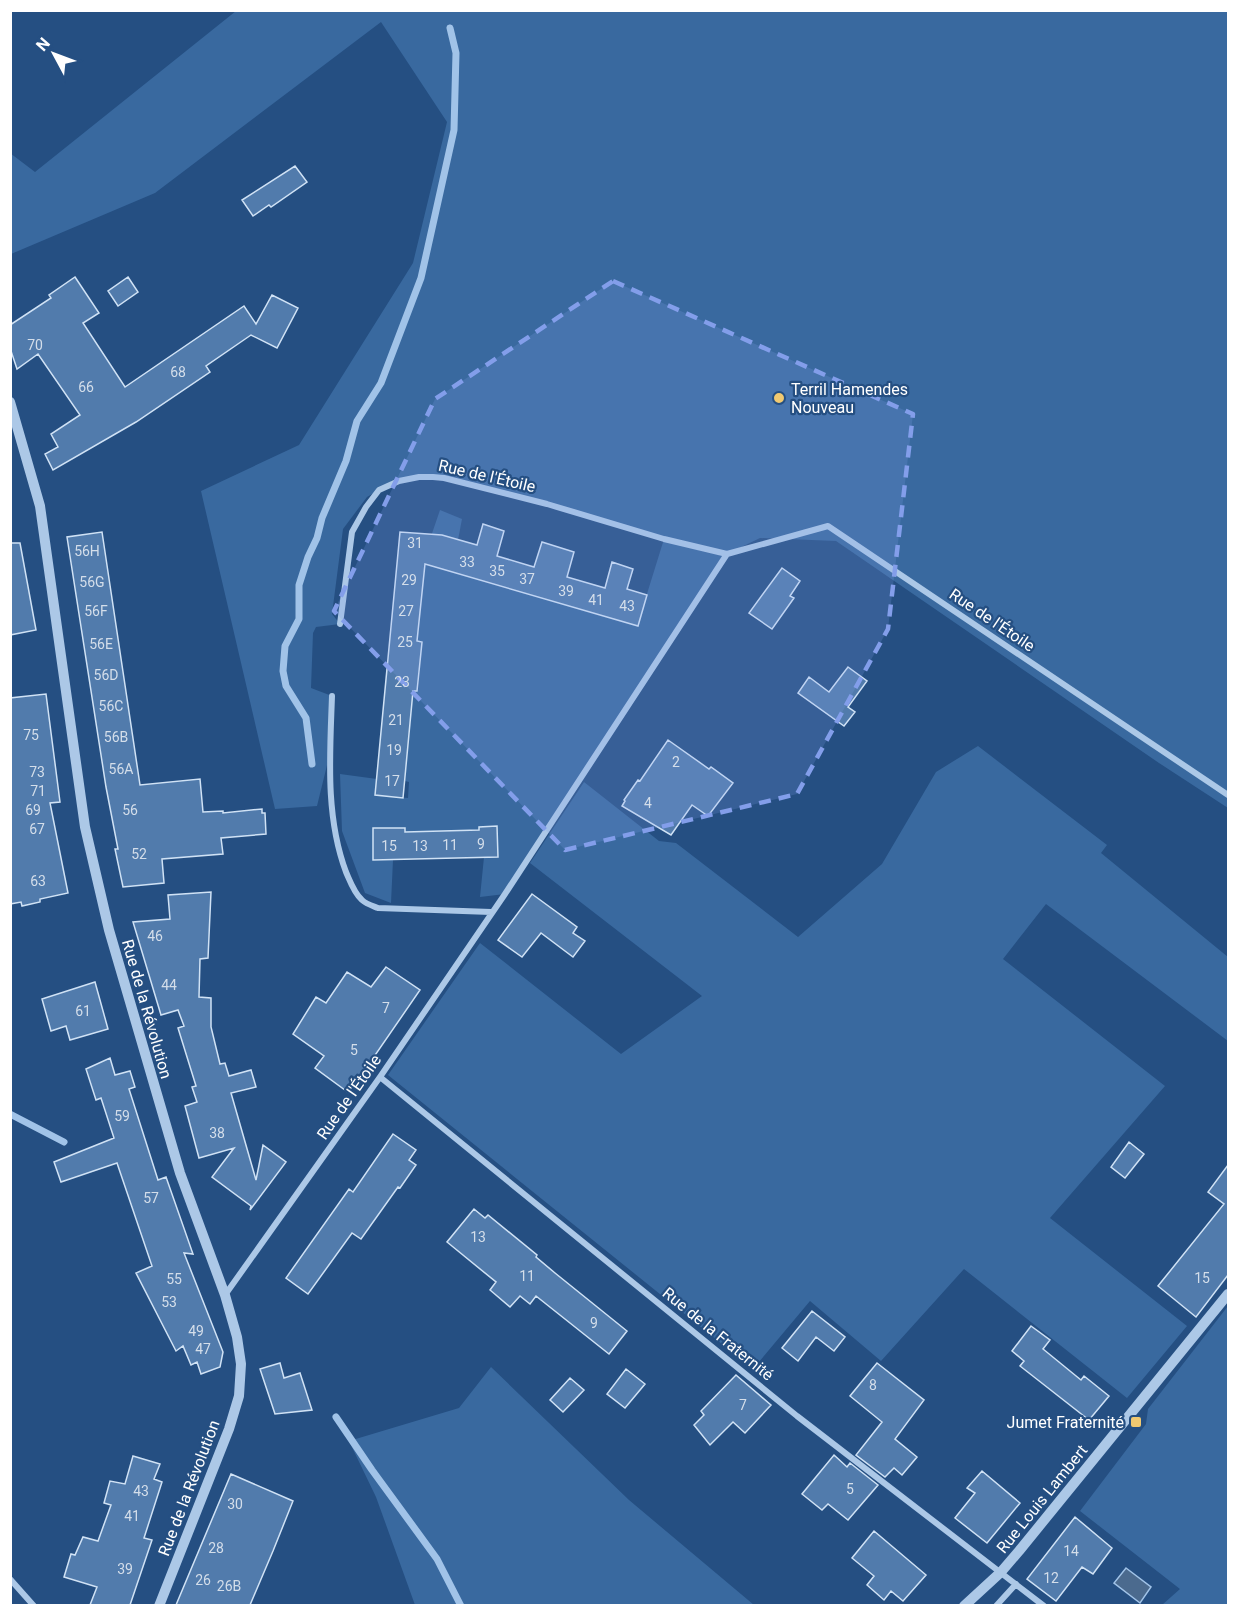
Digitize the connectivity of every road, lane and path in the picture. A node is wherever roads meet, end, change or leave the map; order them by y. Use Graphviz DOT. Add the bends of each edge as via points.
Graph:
graph roads {
  1 [pos="10,402"];
  2 [pos="727,554"];
  3 [pos="340,624"];
  4 [pos="332,696"];
  5 [pos="1228,795"];
  6 [pos="491,912"];
  7 [pos="380,1077"];
  8 [pos="225,1294"];
  9 [pos="1228,1294"];
  10 [pos="1001,1572"];
  11 [pos="10,1579"];
  12 [pos="1016,1584"];
  13 [pos="31,1605"];
  14 [pos="159,1605"];
  15 [pos="964,1605"];
  16 [pos="996,1605"];
  17 [pos="1044,1605"];
  1 -- 8 [label="street, Rue de la Révolution" via="40,506 85,827 109,930 180,1173"];
  2 -- 3 [label="street, Rue de l'Étoile" via="444,478 419,477 379,490 355,523"];
  2 -- 5 [label="street, Rue de l'Étoile" via="828,526"];
  2 -- 6 [label="street, Rue de l'Étoile"];
  4 -- 6 [label="street" via="332,818 343,864 362,901 378,908"];
  6 -- 7 [label="street, Rue de l'Étoile"];
  7 -- 8 [label="street, Rue de l'Étoile"];
  7 -- 10 [label="street, Rue de la Fraternité" via="797,1416"];
  8 -- 14 [label="street, Rue de la Révolution" via="241,1364 239,1396"];
  9 -- 10 [label="street, Rue Louis Lambert"];
  10 -- 12 [label="street, Rue de la Fraternité"];
  10 -- 15 [label="street, Rue Louis Lambert"];
  11 -- 13 [label="street"];
  12 -- 16 [label="street"];
  12 -- 17 [label="street, Rue de la Fraternité"];
}
